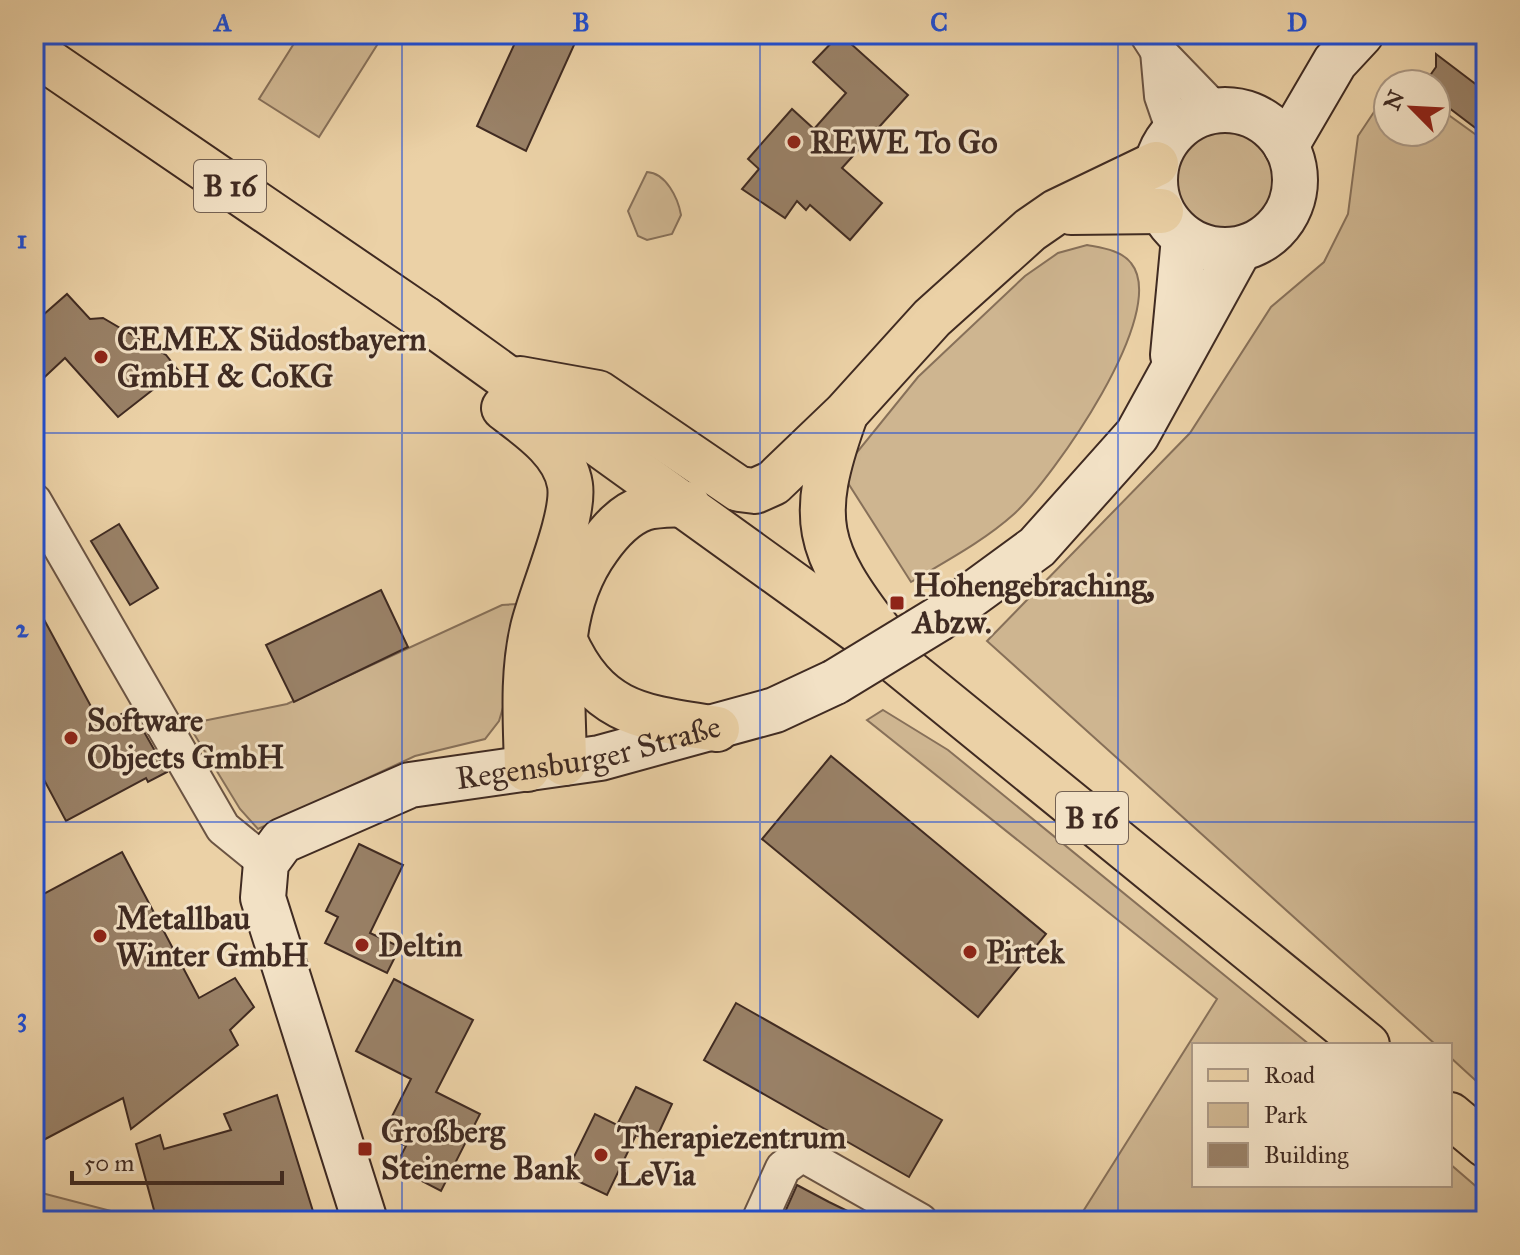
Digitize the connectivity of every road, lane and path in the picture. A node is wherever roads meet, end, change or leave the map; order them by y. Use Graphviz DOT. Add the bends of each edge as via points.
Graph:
graph roads {
  1 [pos="1152,43"];
  2 [pos="1348,48"];
  3 [pos="34,52"];
  4 [pos="1228,111"];
  5 [pos="1286,146"];
  6 [pos="1165,148"];
  7 [pos="1056,212"];
  8 [pos="1172,224"];
  9 [pos="1239,250"];
  10 [pos="425,319"];
  11 [pos="1171,372"];
  12 [pos="508,377"];
  13 [pos="845,414"];
  14 [pos="34,501"];
  15 [pos="687,504"];
  16 [pos="563,637"];
  17 [pos="912,673"];
  18 [pos="717,729"];
  19 [pos="545,766"];
  20 [pos="266,863"];
  21 [pos="1365,1043"];
  22 [pos="1452,1117"];
  23 [pos="1486,1145"];
  24 [pos="365,1221"];
  25 [pos="759,1221"];
  26 [pos="920,1221"];
  1 -- 4 [label="street"];
  1 -- 6 [label="street"];
  2 -- 4 [label="street" via="1287,92"];
  2 -- 5 [label="street"];
  3 -- 10 [label="main road, B 16"];
  4 -- 5 [label="street" via="1274,130"];
  4 -- 6 [label="street" via="1193,117"];
  5 -- 9 [label="street" via="1294,166 1289,210 1259,242"];
  6 -- 7 [label="main road"];
  6 -- 8 [label="street" via="1155,188"];
  7 -- 8 [label="main road"];
  7 -- 13 [label="main road" via="932,318"];
  8 -- 9 [label="street" via="1201,247"];
  8 -- 11 [label="street, Regensburger Straße"];
  9 -- 11 [label="street, Regensburger Straße"];
  10 -- 12 [label="main road, B 16"];
  10 -- 19 [label="main road" via="447,367 547,441 570,485 525,674"];
  11 -- 18 [label="street, Regensburger Straße, bridge" via="1137,435 1037,547 940,618 835,682"];
  12 -- 13 [label="main road" via="598,393 739,489 755,491 773,483"];
  12 -- 15 [label="main road, B 16"];
  13 -- 17 [label="main road" via="824,480 821,512 829,556"];
  14 -- 20 [label="street" via="223,828"];
  15 -- 16 [label="main road" via="647,507 610,531 569,601"];
  15 -- 17 [label="main road, B 16"];
  16 -- 18 [label="main road" via="590,685 612,703 641,717"];
  16 -- 19 [label="main road"];
  17 -- 21 [label="main road, B 16"];
  18 -- 19 [label="street, Regensburger Straße"];
  19 -- 20 [label="street, Regensburger Straße" via="410,785 282,841"];
  20 -- 24 [label="street" via="263,898"];
  22 -- 23 [label="main road"];
  25 -- 26 [label="street" via="783,1168 802,1154"];
}
